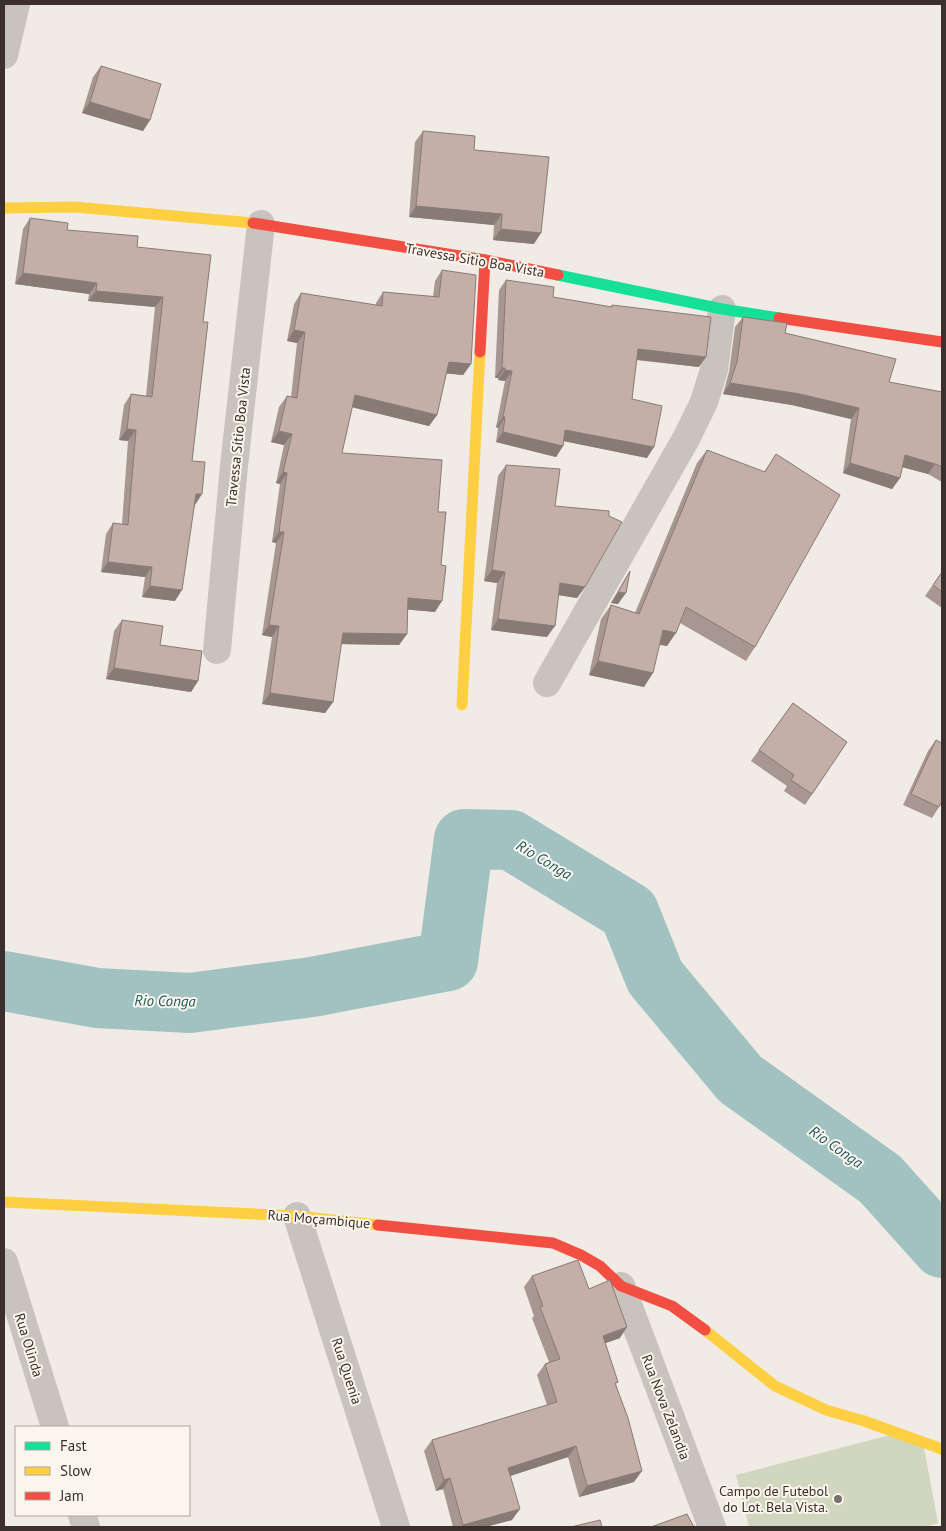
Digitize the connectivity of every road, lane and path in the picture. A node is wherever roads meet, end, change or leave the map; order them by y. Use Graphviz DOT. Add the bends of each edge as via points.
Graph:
graph roads {
  1 [pos="16,4"];
  2 [pos="4,55"];
  3 [pos="4,208"];
  4 [pos="261,224"];
  5 [pos="485,260"];
  6 [pos="722,309"];
  7 [pos="942,342"];
  8 [pos="217,650"];
  9 [pos="547,683"];
  10 [pos="462,705"];
  11 [pos="4,1202"];
  12 [pos="297,1216"];
  13 [pos="4,1262"];
  14 [pos="621,1286"];
  15 [pos="55,1426"];
  16 [pos="942,1449"];
  17 [pos="396,1527"];
  18 [pos="712,1527"];
  1 -- 2 [label="street"];
  3 -- 4 [label="street, Travessa Sitio Boa Vista" via="75,206"];
  4 -- 5 [label="street, Travessa Sitio Boa Vista"];
  4 -- 8 [label="street, Travessa Sítio Boa Vista"];
  5 -- 6 [label="street, Travessa Sitio Boa Vista"];
  5 -- 10 [label="street"];
  6 -- 7 [label="street, Travessa Sitio Boa Vista"];
  6 -- 9 [label="street" via="714,370 704,402"];
  11 -- 12 [label="street, Rua Moçambique"];
  12 -- 14 [label="street, Rua Moçambique" via="553,1243 600,1266"];
  12 -- 17 [label="street, Rua Quenia"];
  13 -- 15 [label="street, Rua Olinda"];
  14 -- 16 [label="street" via="672,1306 775,1386 826,1410"];
  14 -- 18 [label="street, Rua Nova Zelandia"];
}
